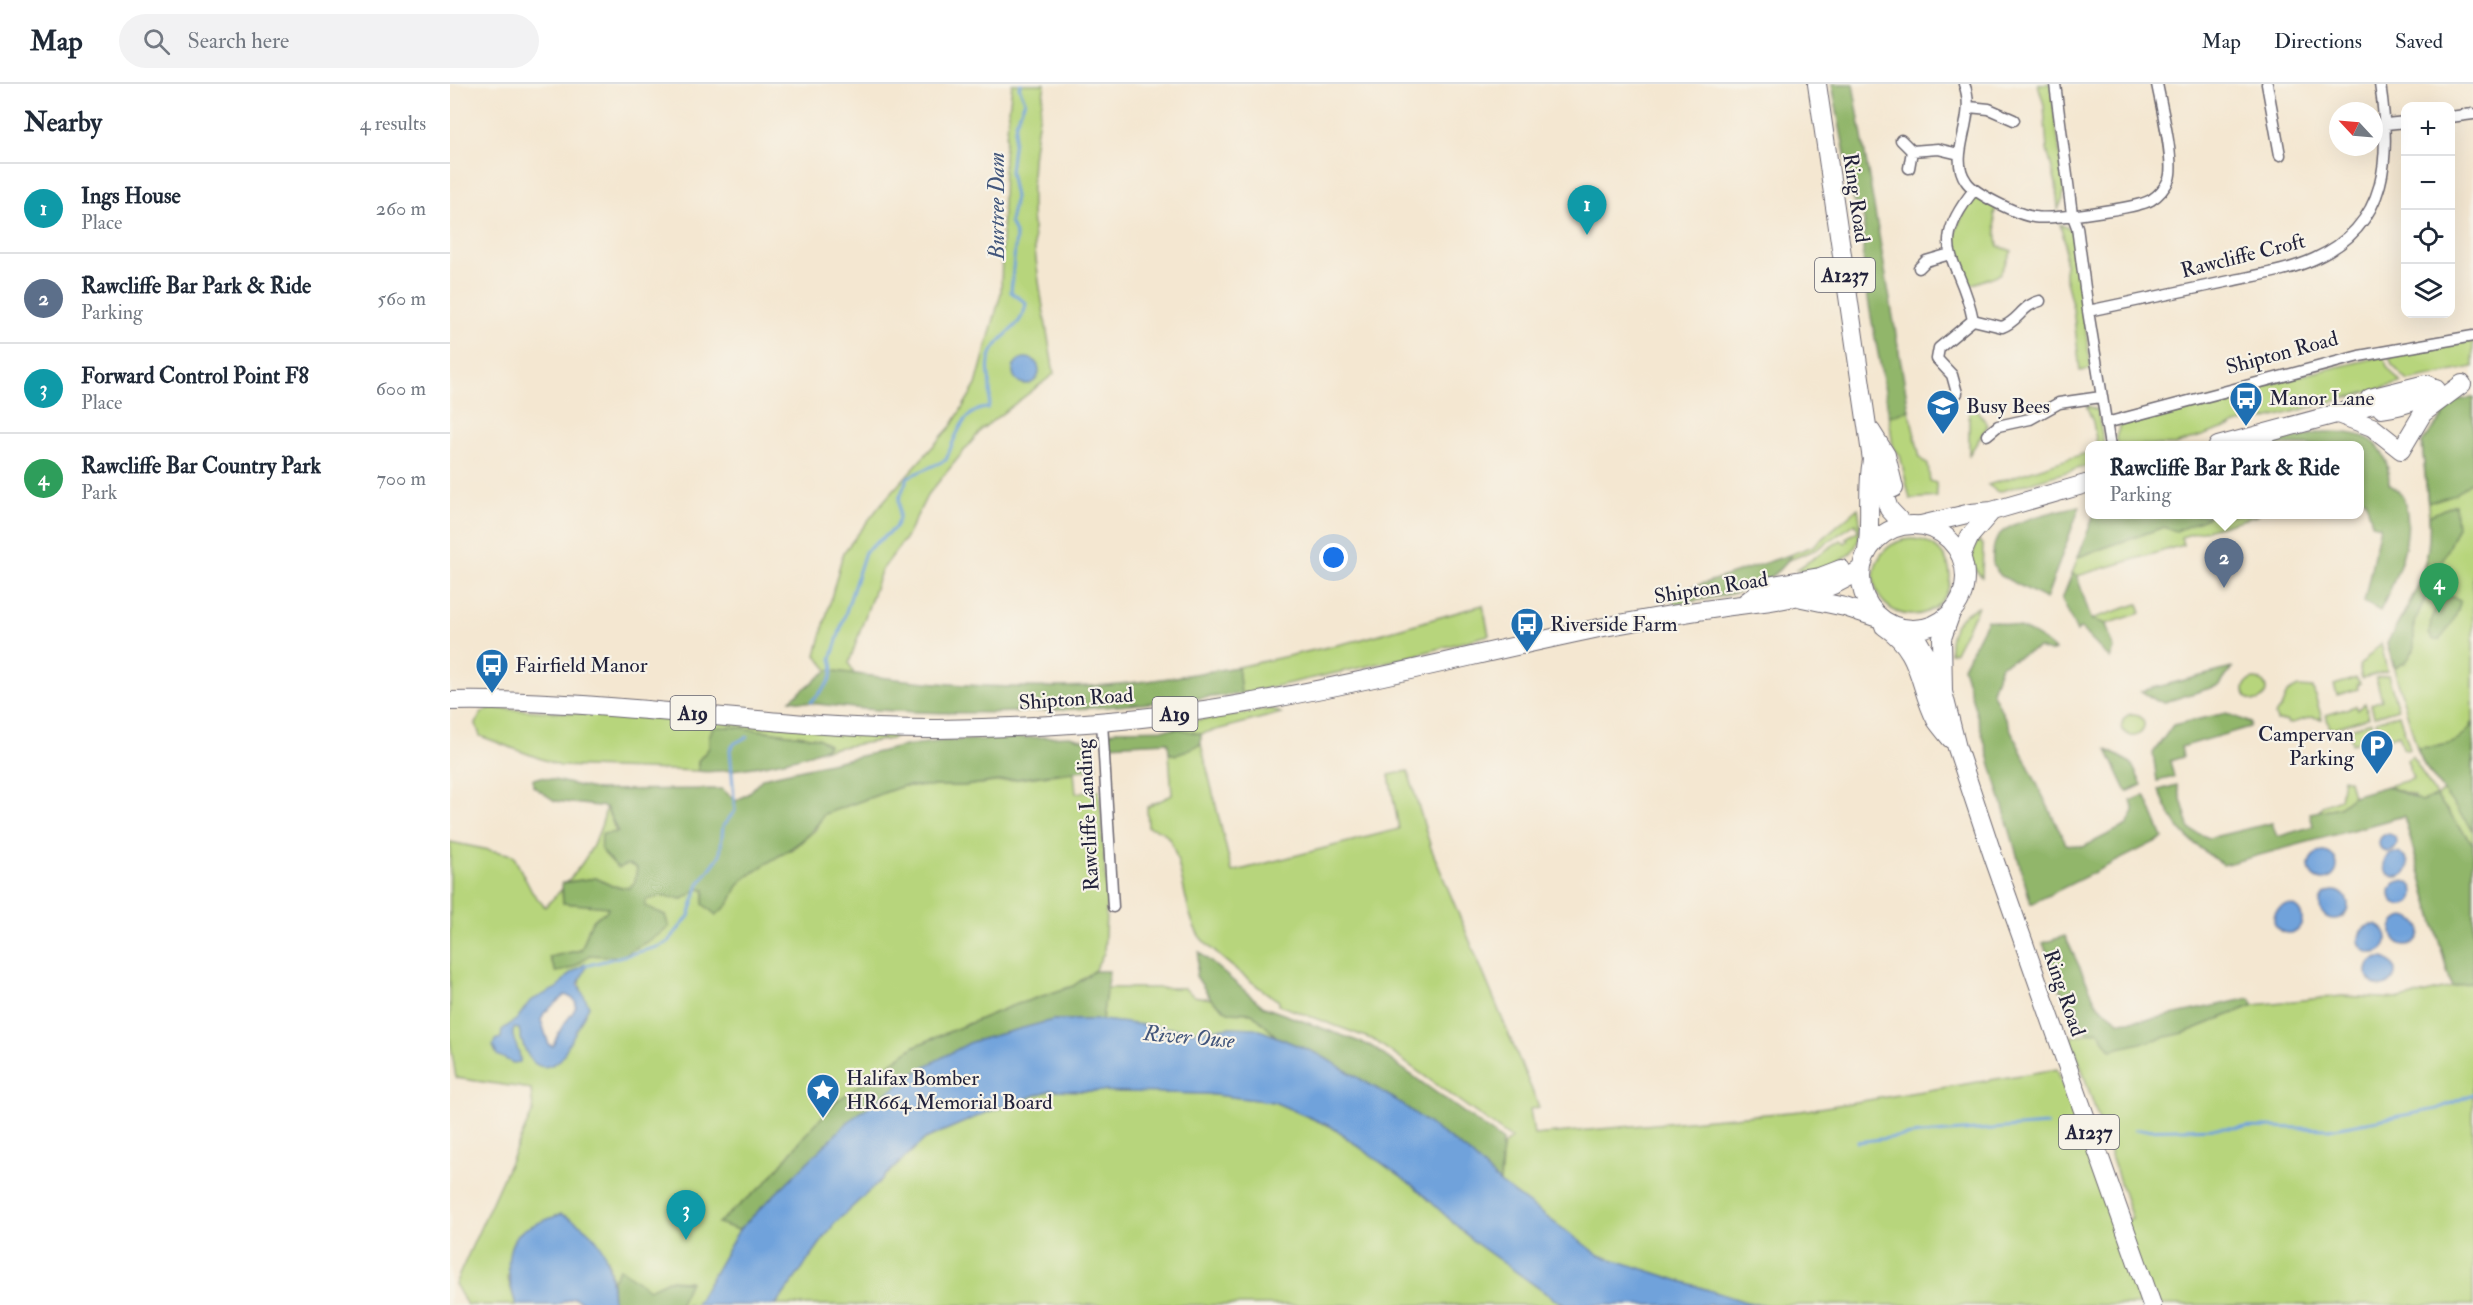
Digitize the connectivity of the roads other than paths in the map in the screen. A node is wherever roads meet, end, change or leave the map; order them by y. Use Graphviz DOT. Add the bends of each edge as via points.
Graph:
graph roads {
  1 [pos="1817,84"];
  2 [pos="1964,84"];
  3 [pos="2055,84"];
  4 [pos="2157,84"];
  5 [pos="2267,84"];
  6 [pos="2380,84"];
  7 [pos="1969,107"];
  8 [pos="2473,114"];
  9 [pos="2455,116"];
  10 [pos="2014,120"];
  11 [pos="2401,122"];
  12 [pos="2386,124"];
  13 [pos="1901,140"];
  14 [pos="1912,151"];
  15 [pos="1959,154"];
  16 [pos="2280,155"];
  17 [pos="1909,168"];
  18 [pos="1974,190"];
  19 [pos="2072,214"];
  20 [pos="1950,254"];
  21 [pos="1919,268"];
  22 [pos="2040,301"];
  23 [pos="2088,311"];
  24 [pos="1973,320"];
  25 [pos="2473,336"];
  26 [pos="2468,382"];
  27 [pos="2401,389"];
  28 [pos="2434,389"];
  29 [pos="1957,393"];
  30 [pos="2101,398"];
  31 [pos="2392,407"];
  32 [pos="2343,411"];
  33 [pos="2106,423"];
  34 [pos="1868,427"];
  35 [pos="1987,435"];
  36 [pos="2109,441"];
  37 [pos="2236,441"];
  38 [pos="1872,460"];
  39 [pos="2085,484"];
  40 [pos="1992,511"];
  41 [pos="1919,524"];
  42 [pos="1868,543"];
  43 [pos="1961,556"];
  44 [pos="1861,569"];
  45 [pos="1802,598"];
  46 [pos="1743,604"];
  47 [pos="1952,611"];
  48 [pos="1864,613"];
  49 [pos="1883,620"];
  50 [pos="1911,629"];
  51 [pos="1943,692"];
  52 [pos="450,701"];
  53 [pos="1102,722"];
  54 [pos="1957,748"];
  55 [pos="1113,907"];
  56 [pos="2152,1305"];
  1 -- 34 [label="main road, Ring Road / A1237"];
  2 -- 7 [label="street"];
  3 -- 19 [label="street"];
  4 -- 19 [label="street" via="2170,165 2169,179 2162,191 2136,206"];
  5 -- 16 [label="street"];
  6 -- 12 [label="street, Rawcliffe Croft"];
  7 -- 10 [label="street" via="1989,109"];
  7 -- 15 [label="street"];
  8 -- 9 [label="street"];
  11 -- 12 [label="street"];
  12 -- 23 [label="street, Rawcliffe Croft" via="2385,160 2376,197 2354,230 2327,252 2293,267"];
  13 -- 14 [label="street"];
  14 -- 15 [label="street" via="1938,149"];
  14 -- 17 [label="street"];
  15 -- 18 [label="street" via="1961,173"];
  18 -- 19 [label="street" via="2032,217"];
  18 -- 20 [label="street" via="1953,220 1948,242"];
  19 -- 23 [label="street"];
  20 -- 21 [label="street" via="1926,261"];
  20 -- 24 [label="street"];
  22 -- 24 [label="street" via="2029,304 2015,321 2002,327"];
  23 -- 30 [label="street"];
  24 -- 29 [label="street" via="1936,353 1955,382"];
  25 -- 33 [label="street, Shipton Road" via="2360,356"];
  26 -- 28 [label="main road"];
  26 -- 32 [label="main road" via="2423,413 2401,450"];
  27 -- 28 [label="main road" via="2426,384"];
  27 -- 31 [label="main road"];
  27 -- 32 [label="main road" via="2355,402"];
  28 -- 31 [label="main road" via="2428,397"];
  30 -- 33 [label="street"];
  30 -- 35 [label="street" via="2059,403 2030,419 1995,421"];
  31 -- 32 [label="main road" via="2357,413"];
  32 -- 37 [label="main road"];
  33 -- 36 [label="street"];
  34 -- 38 [label="main road, Ring Road / A1237"];
  34 -- 41 [label="main road" via="1886,455 1899,503"];
  38 -- 41 [label="main road, Ring Road / A1237" via="1889,509"];
  38 -- 42 [label="main road, Ring Road / A1237"];
  39 -- 40 [label="main road"];
  40 -- 41 [label="main road"];
  40 -- 43 [label="main road" via="1970,536"];
  41 -- 42 [label="main road" via="1882,534"];
  41 -- 43 [label="main road" via="1941,532"];
  42 -- 44 [label="main road"];
  42 -- 46 [label="main road" via="1837,571 1767,586"];
  43 -- 47 [label="main road" via="1965,582"];
  44 -- 45 [label="main road, Shipton Road / A19"];
  44 -- 49 [label="main road" via="1867,603"];
  45 -- 46 [label="main road, Shipton Road / A19"];
  45 -- 48 [label="main road, Shipton Road / A19"];
  46 -- 53 [label="main road, Shipton Road / A19" via="1609,627 1302,693"];
  47 -- 50 [label="main road" via="1934,625"];
  47 -- 51 [label="main road, Ring Road / A1237" via="1942,638"];
  48 -- 49 [label="main road, Shipton Road / A19"];
  48 -- 54 [label="main road" via="1906,643 1936,719"];
  49 -- 50 [label="main road"];
  50 -- 51 [label="main road, Ring Road / A1237"];
  51 -- 54 [label="main road, Ring Road / A1237"];
  52 -- 53 [label="main road, Shipton Road / A19" via="540,702 937,729"];
  53 -- 55 [label="street, Rawcliffe Landing"];
  54 -- 56 [label="main road, Ring Road / A1237" via="2050,1023"];
}
